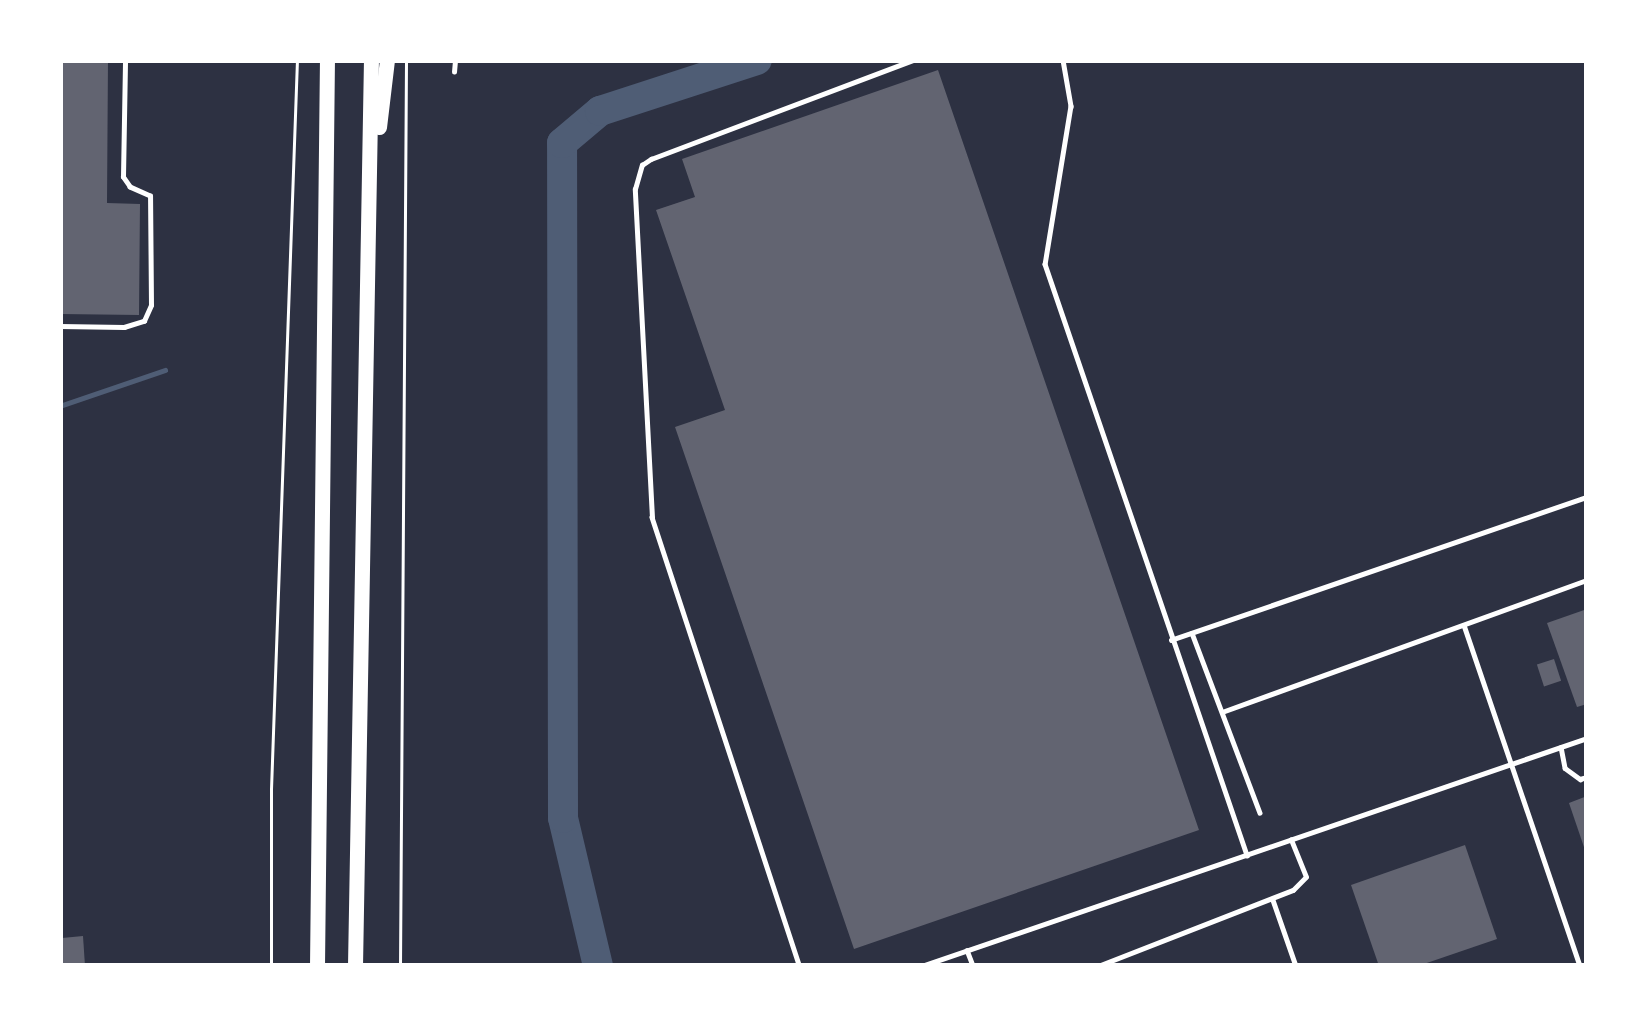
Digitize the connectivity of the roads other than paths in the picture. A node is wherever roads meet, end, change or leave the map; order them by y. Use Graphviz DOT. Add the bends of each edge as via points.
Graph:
graph roads {
  1 [pos="125,60"];
  2 [pos="327,60"];
  3 [pos="371,60"];
  4 [pos="387,60"];
  5 [pos="455,60"];
  6 [pos="913,60"];
  7 [pos="1063,60"];
  8 [pos="454,72"];
  9 [pos="373,172"];
  10 [pos="60,326"];
  11 [pos="1587,497"];
  12 [pos="1587,580"];
  13 [pos="1464,625"];
  14 [pos="1192,633"];
  15 [pos="1172,640"];
  16 [pos="1222,712"];
  17 [pos="1587,738"];
  18 [pos="1561,747"];
  19 [pos="1510,765"];
  20 [pos="1587,777"];
  21 [pos="1260,813"];
  22 [pos="1291,840"];
  23 [pos="1247,855"];
  24 [pos="1273,900"];
  25 [pos="968,950"];
  26 [pos="316,966"];
  27 [pos="355,966"];
  28 [pos="799,966"];
  29 [pos="922,966"];
  30 [pos="973,966"];
  31 [pos="1098,966"];
  32 [pos="1296,966"];
  33 [pos="1580,966"];
  1 -- 10 [label="lane" via="123,177 150,196 151,304 144,321 124,327"];
  2 -- 26 [label="highway"];
  3 -- 9 [label="highway"];
  4 -- 9 [label="highway"];
  5 -- 8 [label="lane"];
  6 -- 28 [label="lane" via="651,159 635,189 652,518"];
  7 -- 15 [label="lane" via="1071,106 1045,264"];
  9 -- 27 [label="highway"];
  11 -- 14 [label="lane"];
  12 -- 13 [label="lane"];
  13 -- 16 [label="lane"];
  13 -- 19 [label="lane"];
  14 -- 15 [label="lane"];
  14 -- 16 [label="lane"];
  15 -- 23 [label="lane"];
  16 -- 21 [label="lane"];
  17 -- 18 [label="lane"];
  18 -- 19 [label="lane"];
  18 -- 20 [label="lane" via="1565,768"];
  19 -- 22 [label="lane"];
  19 -- 33 [label="lane"];
  22 -- 23 [label="lane"];
  22 -- 24 [label="lane" via="1306,877"];
  23 -- 25 [label="lane"];
  24 -- 31 [label="lane"];
  24 -- 32 [label="lane"];
  25 -- 29 [label="lane"];
  25 -- 30 [label="lane"];
}
